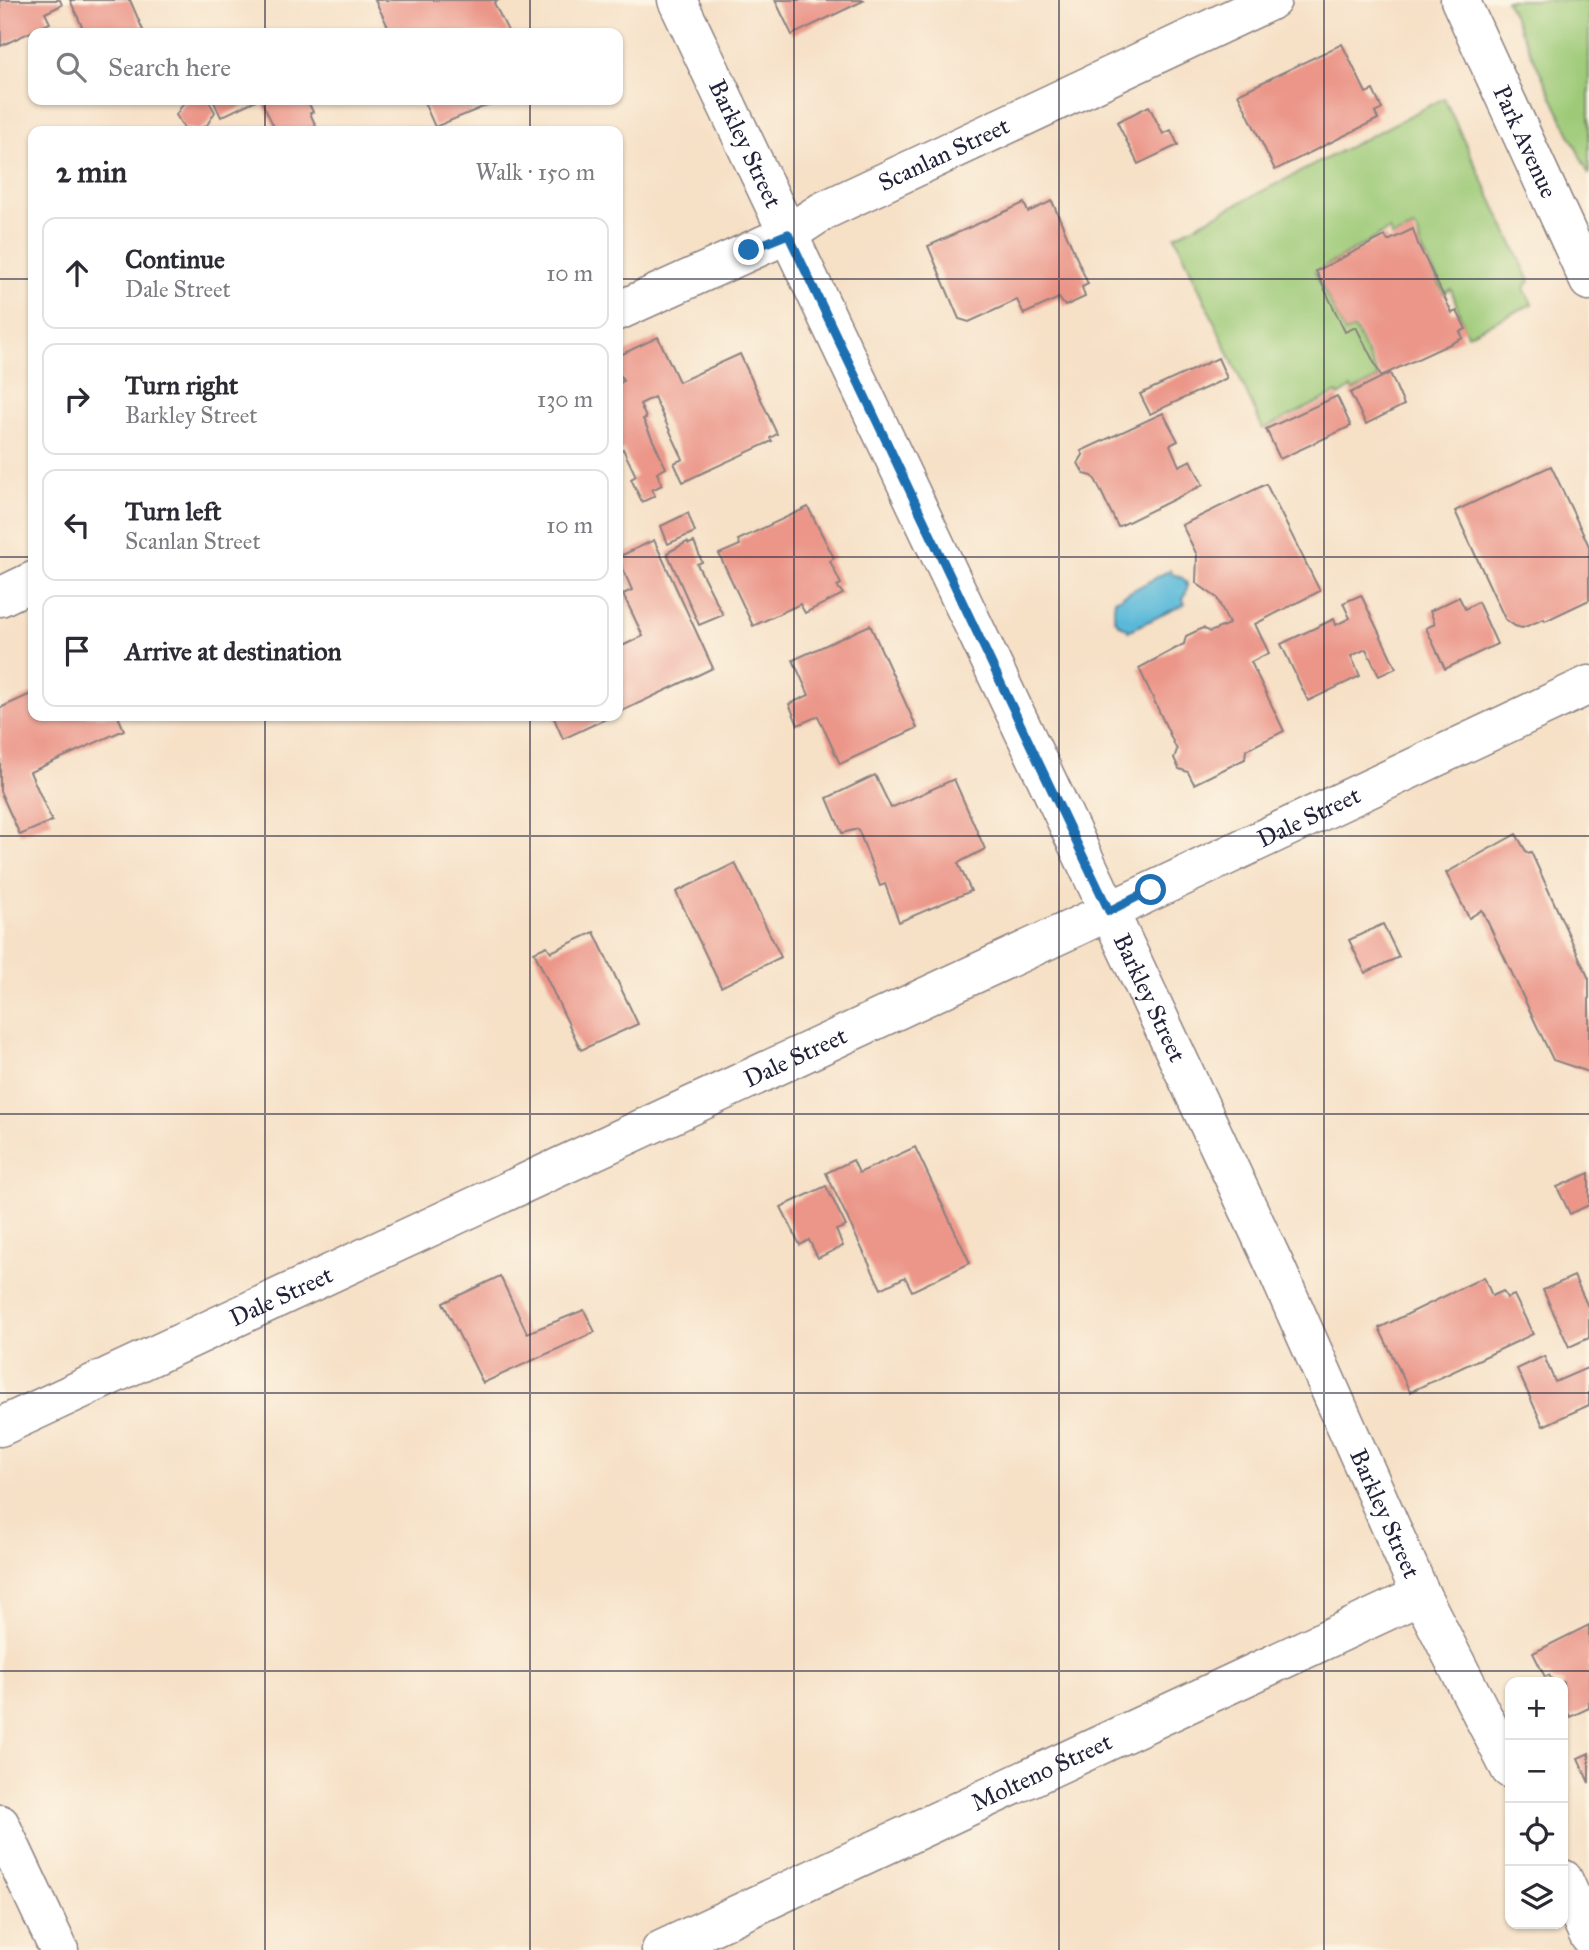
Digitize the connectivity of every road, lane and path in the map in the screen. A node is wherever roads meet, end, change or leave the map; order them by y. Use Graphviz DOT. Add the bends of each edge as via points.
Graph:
graph roads {
  1 [pos="677,0"];
  2 [pos="1272,0"];
  3 [pos="1460,0"];
  4 [pos="788,234"];
  5 [pos="1589,281"];
  6 [pos="623,309"];
  7 [pos="28,583"];
  8 [pos="0,597"];
  9 [pos="1589,685"];
  10 [pos="1109,911"];
  11 [pos="0,1427"];
  12 [pos="1421,1595"];
  13 [pos="1505,1759"];
  14 [pos="0,1824"];
  15 [pos="1568,1890"];
  16 [pos="1589,1936"];
  17 [pos="59,1950"];
  18 [pos="661,1950"];
  1 -- 4 [label="street, Barkley Street"];
  2 -- 4 [label="street, Scanlan Street" via="823,211"];
  3 -- 5 [label="street, Park Avenue"];
  4 -- 6 [label="street, Scanlan Street"];
  4 -- 10 [label="street, Barkley Street"];
  7 -- 8 [label="street"];
  9 -- 10 [label="street, Dale Street"];
  10 -- 11 [label="street, Dale Street"];
  10 -- 12 [label="street, Barkley Street" via="1276,1268"];
  12 -- 13 [label="street, Barkley Street"];
  12 -- 18 [label="street, Molteno Street"];
  14 -- 17 [label="street"];
  15 -- 16 [label="street"];
}
